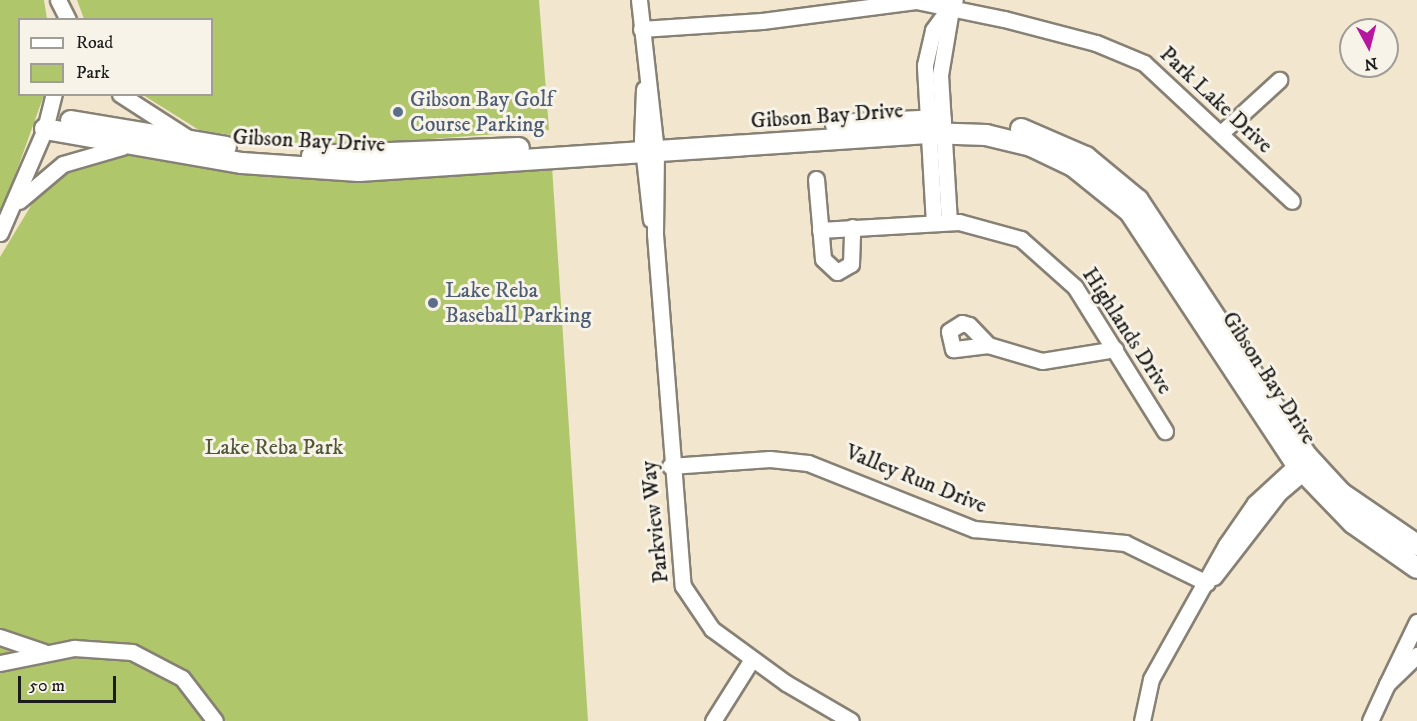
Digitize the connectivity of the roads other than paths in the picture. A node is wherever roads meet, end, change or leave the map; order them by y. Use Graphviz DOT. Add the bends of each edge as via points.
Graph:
graph roads {
  1 [pos="56,0"];
  2 [pos="639,0"];
  3 [pos="953,3"];
  4 [pos="57,18"];
  5 [pos="67,18"];
  6 [pos="641,29"];
  7 [pos="1279,80"];
  8 [pos="54,96"];
  9 [pos="123,96"];
  10 [pos="47,123"];
  11 [pos="935,126"];
  12 [pos="1221,133"];
  13 [pos="198,142"];
  14 [pos="649,145"];
  15 [pos="134,146"];
  16 [pos="326,164"];
  17 [pos="816,179"];
  18 [pos="1292,201"];
  19 [pos="11,210"];
  20 [pos="941,222"];
  21 [pos="852,227"];
  22 [pos="820,230"];
  23 [pos="0,232"];
  24 [pos="988,345"];
  25 [pos="1115,349"];
  26 [pos="1165,431"];
  27 [pos="1305,464"];
  28 [pos="670,466"];
  29 [pos="1417,545"];
  30 [pos="1417,568"];
  31 [pos="1207,583"];
  32 [pos="1417,622"];
  33 [pos="0,637"];
  34 [pos="46,653"];
  35 [pos="1417,654"];
  36 [pos="752,658"];
  37 [pos="0,663"];
  38 [pos="1387,684"];
  39 [pos="215,721"];
  40 [pos="713,721"];
  41 [pos="852,721"];
  42 [pos="1142,721"];
  43 [pos="1370,721"];
  1 -- 4 [label="street"];
  1 -- 5 [label="street"];
  2 -- 6 [label="street, Parkview Way"];
  3 -- 6 [label="street, Park Lake Drive" via="902,1 762,21"];
  3 -- 11 [label="street"];
  3 -- 12 [label="street, Park Lake Drive" via="1129,55 1158,72"];
  6 -- 14 [label="street, Parkview Way"];
  7 -- 12 [label="street"];
  8 -- 10 [label="street"];
  9 -- 13 [label="street"];
  10 -- 13 [label="street, Gibson Bay Drive"];
  10 -- 15 [label="street, Gibson Bay Drive"];
  10 -- 19 [label="street"];
  11 -- 14 [label="street, Gibson Bay Drive"];
  11 -- 20 [label="street"];
  11 -- 27 [label="street, Gibson Bay Drive" via="1003,125 1046,137 1086,157 1121,184 1167,238"];
  12 -- 18 [label="street, Park Lake Drive"];
  13 -- 16 [label="street, Gibson Bay Drive"];
  14 -- 16 [label="street, Gibson Bay Drive"];
  14 -- 28 [label="street, Parkview Way"];
  15 -- 16 [label="street, Gibson Bay Drive"];
  15 -- 19 [label="street" via="93,151 63,164"];
  17 -- 22 [label="street"];
  19 -- 23 [label="street"];
  20 -- 21 [label="street, Highlands Drive"];
  20 -- 25 [label="street, Highlands Drive" via="990,227 1036,248 1075,287"];
  21 -- 22 [label="street, Highlands Drive"];
  21 -- 22 [label="street" via="852,258 842,271 826,265"];
  24 -- 25 [label="street" via="1042,361"];
  25 -- 26 [label="street, Highlands Drive"];
  27 -- 29 [label="street, Gibson Bay Drive"];
  27 -- 30 [label="street, Gibson Bay Drive" via="1353,523"];
  27 -- 31 [label="street" via="1255,503"];
  28 -- 31 [label="street, Valley Run Drive" via="770,459 808,463 974,529 1125,543"];
  28 -- 36 [label="street, Parkview Way" via="677,557 687,595 700,617"];
  31 -- 42 [label="street" via="1151,679"];
  32 -- 38 [label="street"];
  33 -- 34 [label="street"];
  34 -- 37 [label="street"];
  34 -- 39 [label="street" via="104,647 146,657 182,678"];
  35 -- 38 [label="street"];
  36 -- 40 [label="street"];
  36 -- 41 [label="street, Parkview Way"];
  38 -- 43 [label="street"];
}
